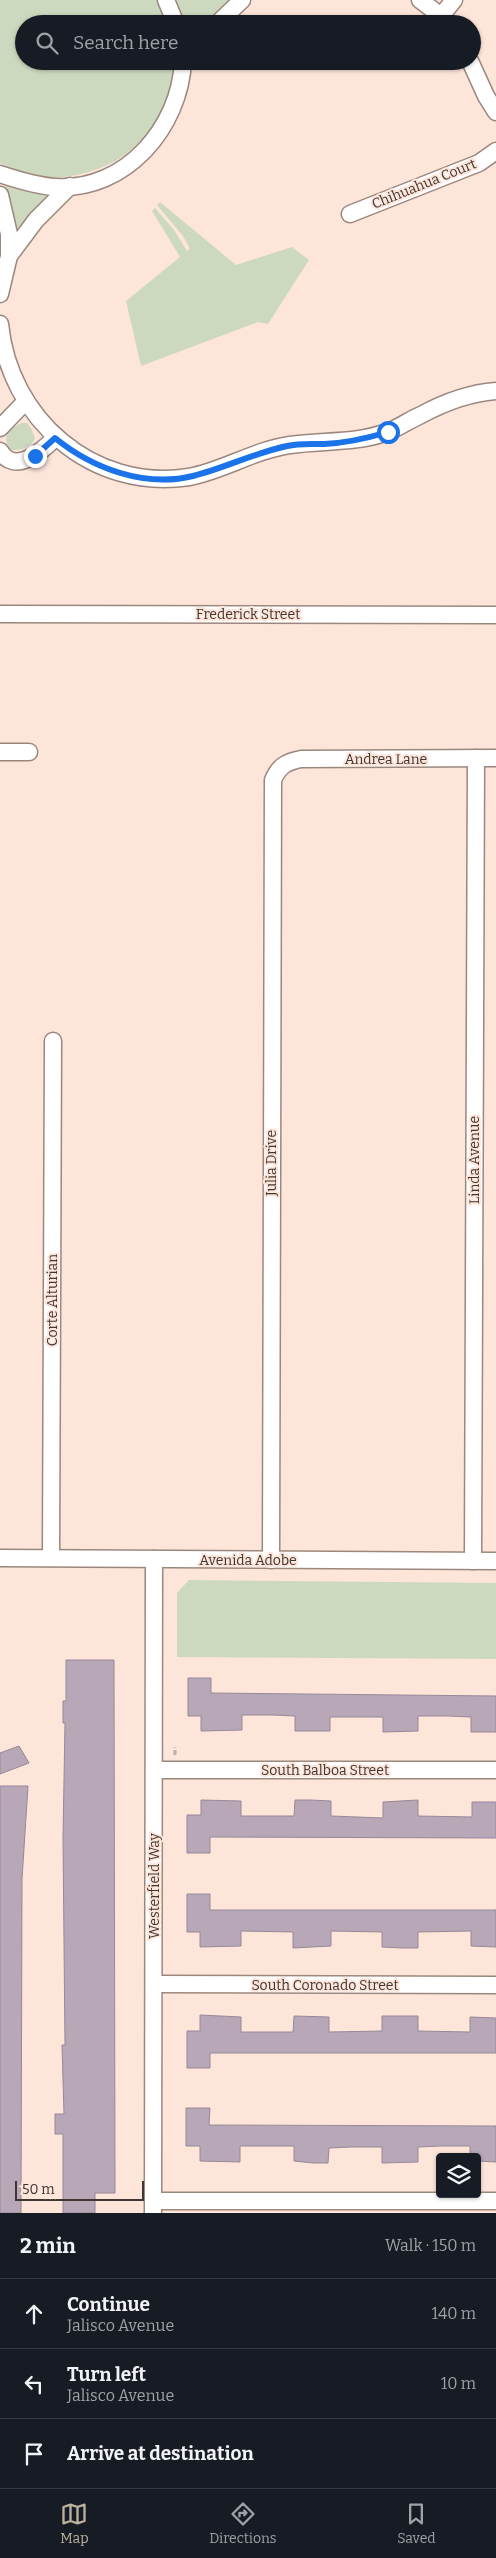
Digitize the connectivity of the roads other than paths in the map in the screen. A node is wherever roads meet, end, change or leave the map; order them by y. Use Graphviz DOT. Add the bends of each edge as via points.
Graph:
graph roads {
  1 [pos="166,0"];
  2 [pos="242,0"];
  3 [pos="420,0"];
  4 [pos="454,0"];
  5 [pos="172,15"];
  6 [pos="226,15"];
  7 [pos="438,15"];
  8 [pos="446,15"];
  9 [pos="183,70"];
  10 [pos="474,70"];
  11 [pos="496,112"];
  12 [pos="496,151"];
  13 [pos="0,174"];
  14 [pos="70,186"];
  15 [pos="0,195"];
  16 [pos="350,214"];
  17 [pos="8,256"];
  18 [pos="0,294"];
  19 [pos="0,324"];
  20 [pos="496,391"];
  21 [pos="25,402"];
  22 [pos="0,428"];
  23 [pos="55,438"];
  24 [pos="0,451"];
  25 [pos="0,614"];
  26 [pos="496,615"];
  27 [pos="0,752"];
  28 [pos="29,752"];
  29 [pos="476,758"];
  30 [pos="496,758"];
  31 [pos="278,768"];
  32 [pos="53,1041"];
  33 [pos="0,1558"];
  34 [pos="51,1558"];
  35 [pos="154,1559"];
  36 [pos="270,1560"];
  37 [pos="473,1561"];
  38 [pos="496,1561"];
  39 [pos="154,1770"];
  40 [pos="496,1770"];
  41 [pos="154,1984"];
  42 [pos="496,1985"];
  43 [pos="496,2201"];
  44 [pos="154,2207"];
  1 -- 5 [label="street"];
  2 -- 6 [label="street"];
  3 -- 7 [label="street"];
  4 -- 8 [label="street"];
  9 -- 14 [label="street" via="173,108 161,132 146,151 111,174"];
  10 -- 11 [label="street"];
  12 -- 16 [label="street, Chihuahua Court" via="479,164"];
  13 -- 14 [label="street" via="43,185"];
  14 -- 17 [label="street" via="36,220"];
  15 -- 17 [label="street" via="8,234"];
  17 -- 18 [label="street"];
  19 -- 21 [label="street" via="7,362"];
  20 -- 23 [label="street" via="462,397 373,437 290,445 176,479 118,473 82,458"];
  21 -- 22 [label="street"];
  21 -- 23 [label="street"];
  23 -- 24 [label="street" via="35,456 22,461 8,459"];
  25 -- 26 [label="street, Frederick Street"];
  27 -- 28 [label="street"];
  29 -- 30 [label="street, Andrea Lane"];
  29 -- 31 [label="street, Andrea Lane" via="301,759 289,761"];
  29 -- 37 [label="street, Linda Avenue"];
  31 -- 36 [label="street, Julia Drive" via="272,780 271,796"];
  32 -- 34 [label="street, Corte Alturian"];
  33 -- 34 [label="street, Avenida Adobe"];
  34 -- 35 [label="street, Avenida Adobe"];
  35 -- 36 [label="street, Avenida Adobe"];
  35 -- 39 [label="street, Westerfield Way"];
  36 -- 37 [label="street, Avenida Adobe"];
  37 -- 38 [label="street, Avenida Adobe"];
  39 -- 40 [label="street, South Balboa Street"];
  39 -- 41 [label="street, Westerfield Way"];
  41 -- 42 [label="street, South Coronado Street"];
  41 -- 44 [label="street, Westerfield Way"];
  43 -- 44 [label="street"];
}
